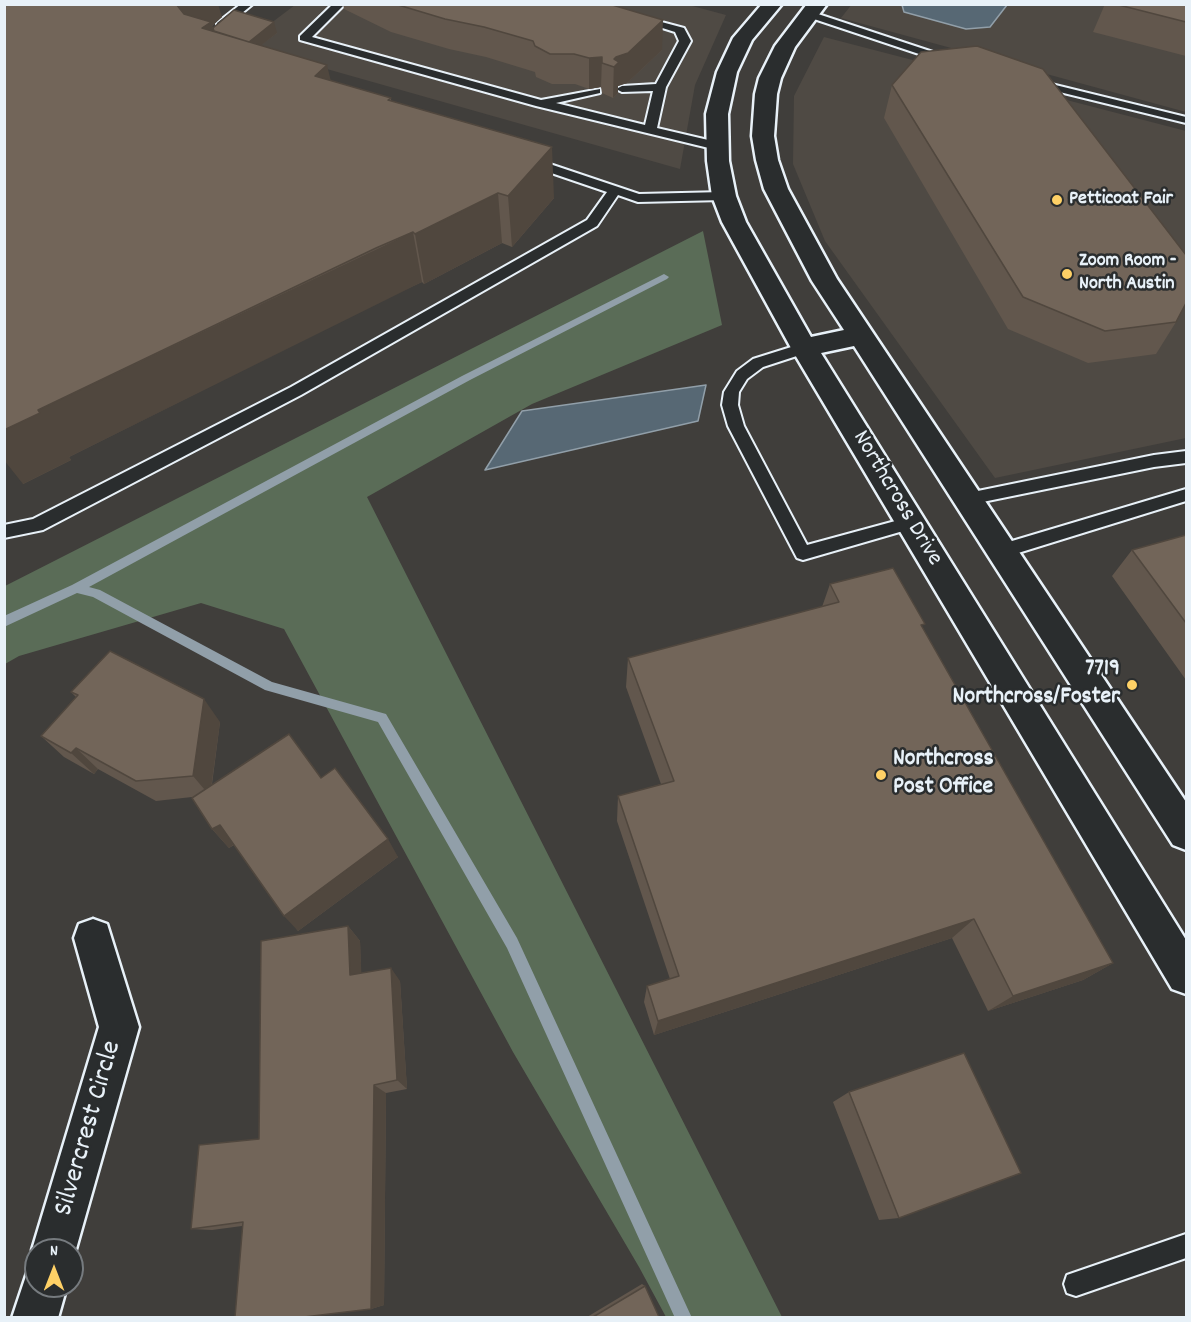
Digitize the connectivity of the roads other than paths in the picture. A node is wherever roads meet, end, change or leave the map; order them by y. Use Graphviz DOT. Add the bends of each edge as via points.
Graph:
graph roads {
  1 [pos="248,4"];
  2 [pos="340,4"];
  3 [pos="772,5"];
  4 [pos="814,9"];
  5 [pos="626,16"];
  6 [pos="210,34"];
  7 [pos="956,64"];
  8 [pos="1025,80"];
  9 [pos="660,87"];
  10 [pos="622,89"];
  11 [pos="596,91"];
  12 [pos="540,103"];
  13 [pos="1186,120"];
  14 [pos="650,130"];
  15 [pos="717,146"];
  16 [pos="521,158"];
  17 [pos="615,190"];
  18 [pos="724,196"];
  19 [pos="860,335"];
  20 [pos="804,348"];
  21 [pos="1186,458"];
  22 [pos="1186,495"];
  23 [pos="968,499"];
  24 [pos="910,522"];
  25 [pos="4,532"];
  26 [pos="1002,551"];
  27 [pos="1186,833"];
  28 [pos="93,938"];
  29 [pos="1186,975"];
  30 [pos="58,1238"];
  31 [pos="1186,1246"];
  32 [pos="1076,1284"];
  33 [pos="41,1298"];
  34 [pos="35,1317"];
  1 -- 6 [label="lane"];
  2 -- 12 [label="lane" via="304,38"];
  3 -- 4 [label="street"];
  3 -- 15 [label="street, Northcross Drive" via="743,38 727,72 717,114"];
  4 -- 7 [label="lane"];
  4 -- 19 [label="street" via="785,46 770,78 763,136 776,189 825,281"];
  5 -- 9 [label="lane" via="680,30 685,41"];
  8 -- 13 [label="lane"];
  9 -- 10 [label="lane"];
  9 -- 14 [label="lane"];
  11 -- 12 [label="lane"];
  12 -- 14 [label="lane"];
  14 -- 15 [label="lane"];
  15 -- 18 [label="street, Northcross Drive"];
  16 -- 17 [label="lane"];
  17 -- 18 [label="lane" via="638,198"];
  17 -- 25 [label="lane" via="592,223 296,391 38,525"];
  18 -- 20 [label="street, Northcross Drive" via="734,222"];
  19 -- 20 [label="street"];
  19 -- 23 [label="street"];
  20 -- 24 [label="street, Northcross Drive"];
  20 -- 24 [label="lane" via="758,363 742,375 730,405 736,426 803,554"];
  21 -- 23 [label="lane"];
  22 -- 26 [label="lane"];
  23 -- 26 [label="street"];
  24 -- 29 [label="street, Northcross Drive"];
  26 -- 27 [label="street"];
  28 -- 30 [label="street, Silvercrest Circle" via="119,1027"];
  31 -- 32 [label="lane"];
  33 -- 34 [label="street"];
}
